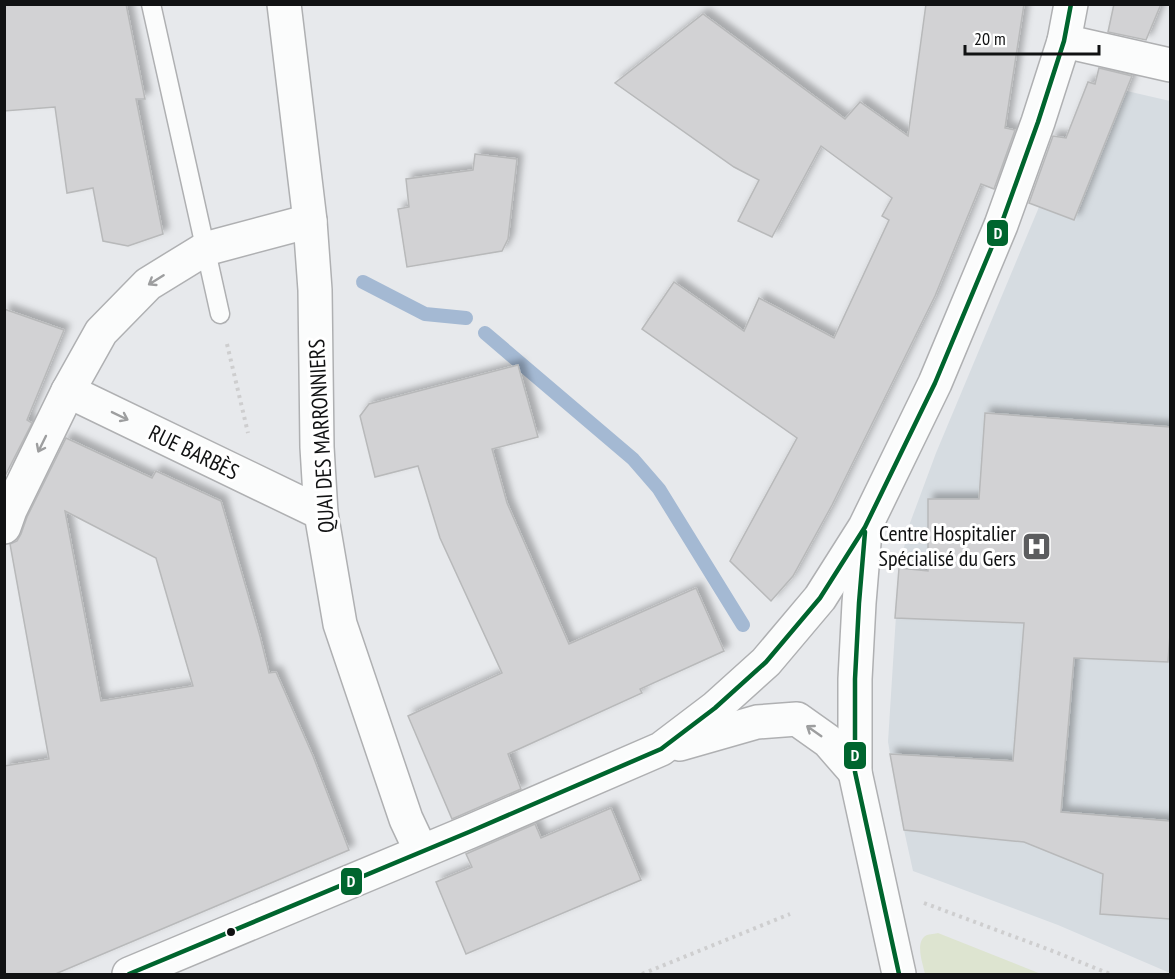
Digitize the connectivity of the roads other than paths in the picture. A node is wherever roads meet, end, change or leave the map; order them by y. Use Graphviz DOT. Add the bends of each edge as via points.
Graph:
graph roads {
  1 [pos="151,4"];
  2 [pos="284,4"];
  3 [pos="1071,4"];
  4 [pos="1064,40"];
  5 [pos="1170,65"];
  6 [pos="310,221"];
  7 [pos="206,249"];
  8 [pos="220,314"];
  9 [pos="68,391"];
  10 [pos="321,513"];
  11 [pos="4,527"];
  12 [pos="865,527"];
  13 [pos="661,749"];
  14 [pos="855,772"];
  15 [pos="421,851"];
  16 [pos="129,975"];
  17 [pos="899,975"];
  1 -- 7 [label="lane"];
  2 -- 6 [label="main road, QUAI DES MARRONNIERS"];
  3 -- 4 [label="main road"];
  4 -- 5 [label="main road"];
  4 -- 12 [label="main road" via="996,236 935,383"];
  6 -- 7 [label="main road"];
  6 -- 10 [label="main road, QUAI DES MARRONNIERS"];
  7 -- 8 [label="lane"];
  7 -- 9 [label="main road, one-way" via="148,284 101,332"];
  9 -- 10 [label="main road, RUE BARBÈS, one-way"];
  9 -- 11 [label="main road, one-way"];
  10 -- 15 [label="main road, QUAI DES MARRONNIERS" via="340,624 406,819"];
  12 -- 13 [label="main road" via="820,598 766,662"];
  12 -- 14 [label="main road" via="855,679"];
  14 -- 13 [label="main road, one-way" via="828,741 797,719 757,722"];
  13 -- 15 [label="main road"];
  14 -- 17 [label="main road"];
  15 -- 16 [label="main road"];
}
